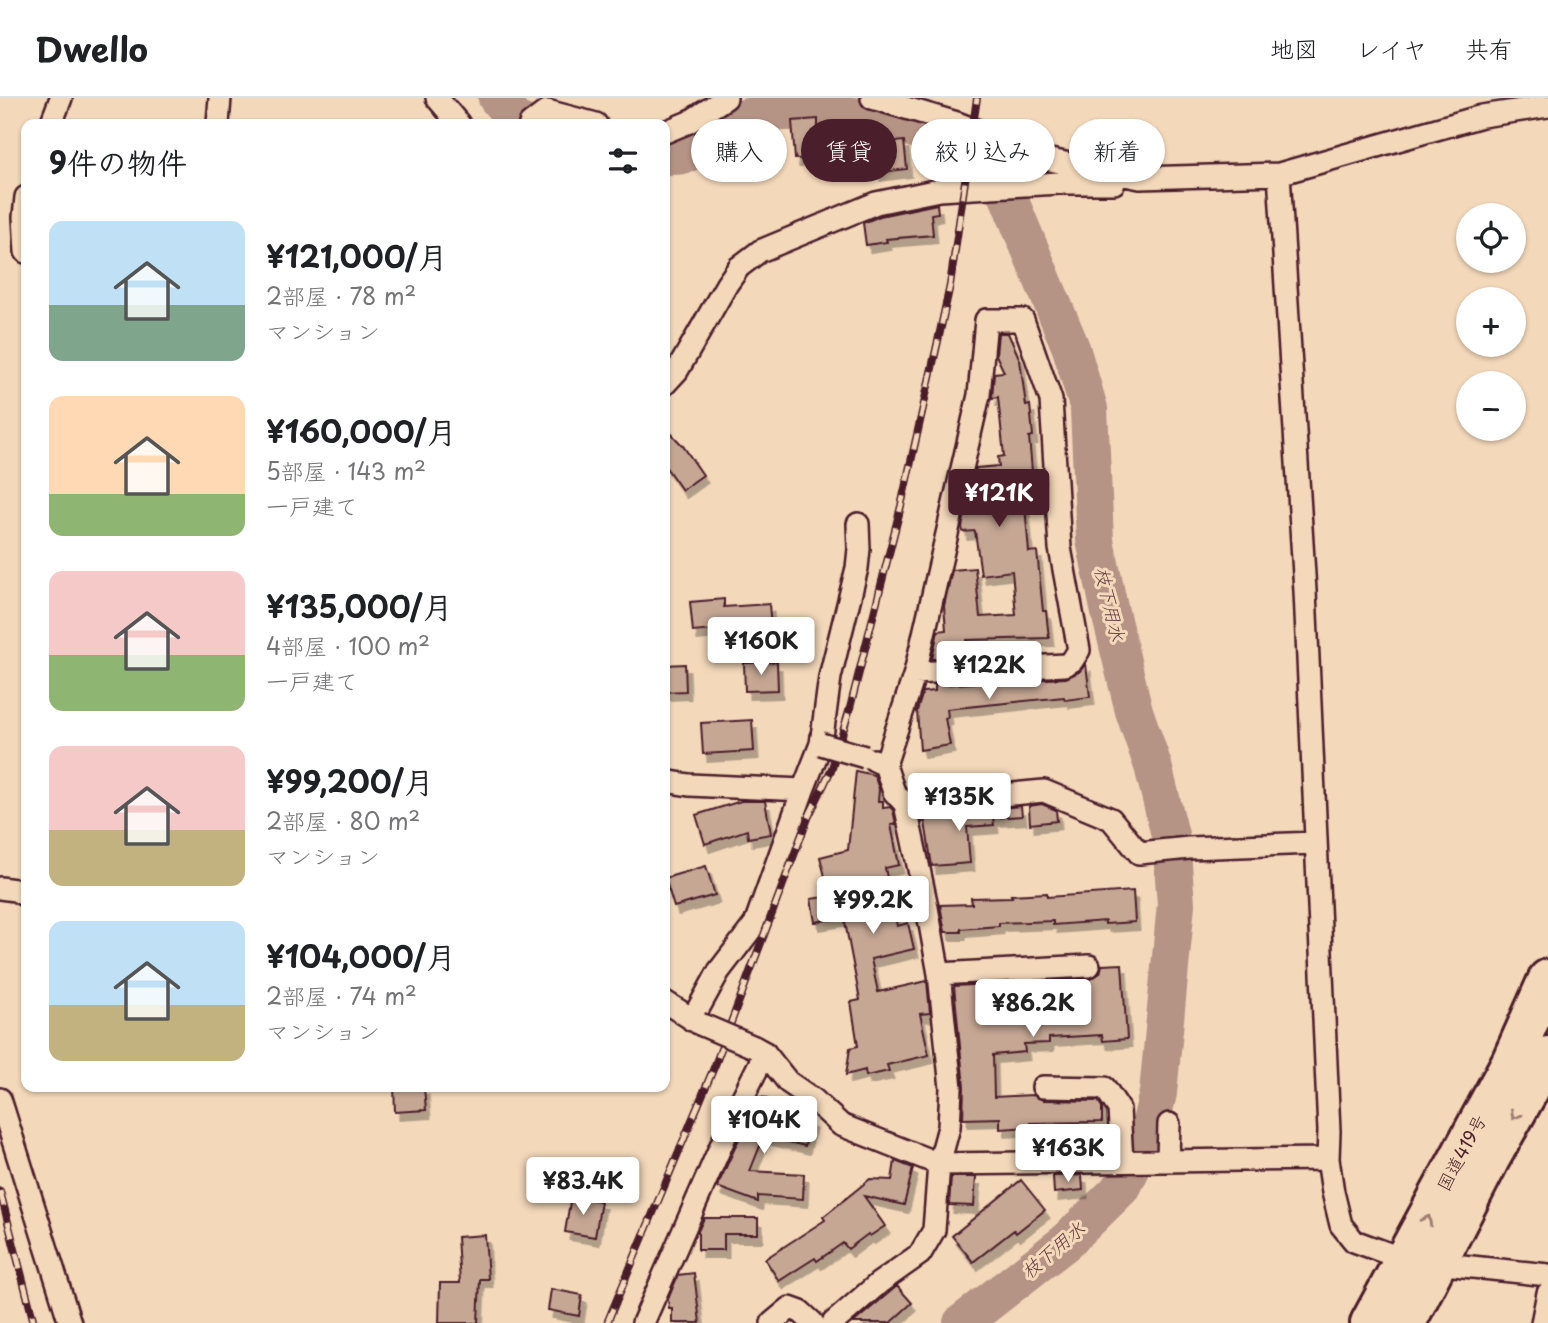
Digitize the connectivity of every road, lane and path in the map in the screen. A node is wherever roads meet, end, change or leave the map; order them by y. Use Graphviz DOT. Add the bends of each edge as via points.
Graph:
graph roads {
  1 [pos="61,98"];
  2 [pos="220,98"];
  3 [pos="437,98"];
  4 [pos="726,98"];
  5 [pos="872,98"];
  6 [pos="1548,106"];
  7 [pos="53,119"];
  8 [pos="218,119"];
  9 [pos="454,119"];
  10 [pos="536,119"];
  11 [pos="578,119"];
  12 [pos="670,130"];
  13 [pos="1069,164"];
  14 [pos="1279,174"];
  15 [pos="1165,177"];
  16 [pos="1119,182"];
  17 [pos="670,378"];
  18 [pos="858,524"];
  19 [pos="915,673"];
  20 [pos="821,744"];
  21 [pos="885,765"];
  22 [pos="670,782"];
  23 [pos="803,790"];
  24 [pos="905,804"];
  25 [pos="1315,843"];
  26 [pos="0,888"];
  27 [pos="21,893"];
  28 [pos="1088,966"];
  29 [pos="939,974"];
  30 [pos="1548,979"];
  31 [pos="670,1005"];
  32 [pos="696,1022"];
  33 [pos="759,1050"];
  34 [pos="1548,1056"];
  35 [pos="1043,1087"];
  36 [pos="0,1099"];
  37 [pos="1169,1124"];
  38 [pos="1328,1158"];
  39 [pos="1165,1159"];
  40 [pos="1122,1161"];
  41 [pos="939,1164"];
  42 [pos="1422,1261"];
  43 [pos="1548,1275"];
  44 [pos="1548,1293"];
  45 [pos="69,1323"];
  46 [pos="643,1323"];
  47 [pos="772,1323"];
  48 [pos="813,1323"];
  49 [pos="833,1323"];
  50 [pos="1370,1323"];
  51 [pos="1406,1323"];
  52 [pos="1542,1323"];
  1 -- 7 [label="street"];
  2 -- 8 [label="street"];
  3 -- 9 [label="street"];
  4 -- 12 [label="street"];
  5 -- 13 [label="street" via="957,123 1035,157"];
  6 -- 14 [label="street" via="1482,116"];
  10 -- 11 [label="street" via="547,110"];
  14 -- 15 [label="street"];
  14 -- 25 [label="street" via="1305,591"];
  16 -- 17 [label="street" via="939,190 876,203 760,251 739,267"];
  18 -- 20 [label="street" via="857,568 830,677"];
  19 -- 19 [label="street" via="979,395 986,320 1023,320 1051,400 1060,548 1079,650 1065,665"];
  19 -- 21 [label="street"];
  20 -- 21 [label="street, bridge"];
  20 -- 23 [label="street"];
  21 -- 24 [label="street" via="894,792"];
  22 -- 23 [label="street"];
  23 -- 32 [label="street" via="755,925 719,971"];
  24 -- 25 [label="street" via="1044,791 1111,819 1139,853"];
  24 -- 29 [label="street"];
  25 -- 38 [label="street"];
  26 -- 27 [label="street"];
  28 -- 29 [label="street"];
  29 -- 41 [label="street" via="951,1088 949,1127"];
  42 -- 30 [label="highway, 国道419号, one-way"];
  31 -- 32 [label="street"];
  32 -- 33 [label="street, bridge"];
  33 -- 41 [label="street" via="788,1082 841,1125"];
  33 -- 46 [label="street"];
  34 -- 42 [label="highway, 国道419号, one-way" via="1490,1159"];
  35 -- 40 [label="street" via="1105,1088 1119,1110"];
  36 -- 45 [label="street"];
  37 -- 39 [label="street"];
  38 -- 39 [label="street"];
  38 -- 42 [label="street" via="1341,1225 1354,1241"];
  39 -- 40 [label="street"];
  40 -- 41 [label="street"];
  41 -- 49 [label="street" via="934,1230 920,1254"];
  42 -- 43 [label="street"];
  42 -- 50 [label="highway, 国道419号"];
  42 -- 51 [label="highway, 国道419号"];
  44 -- 52 [label="street"];
  47 -- 48 [label="street" via="790,1308"];
}
